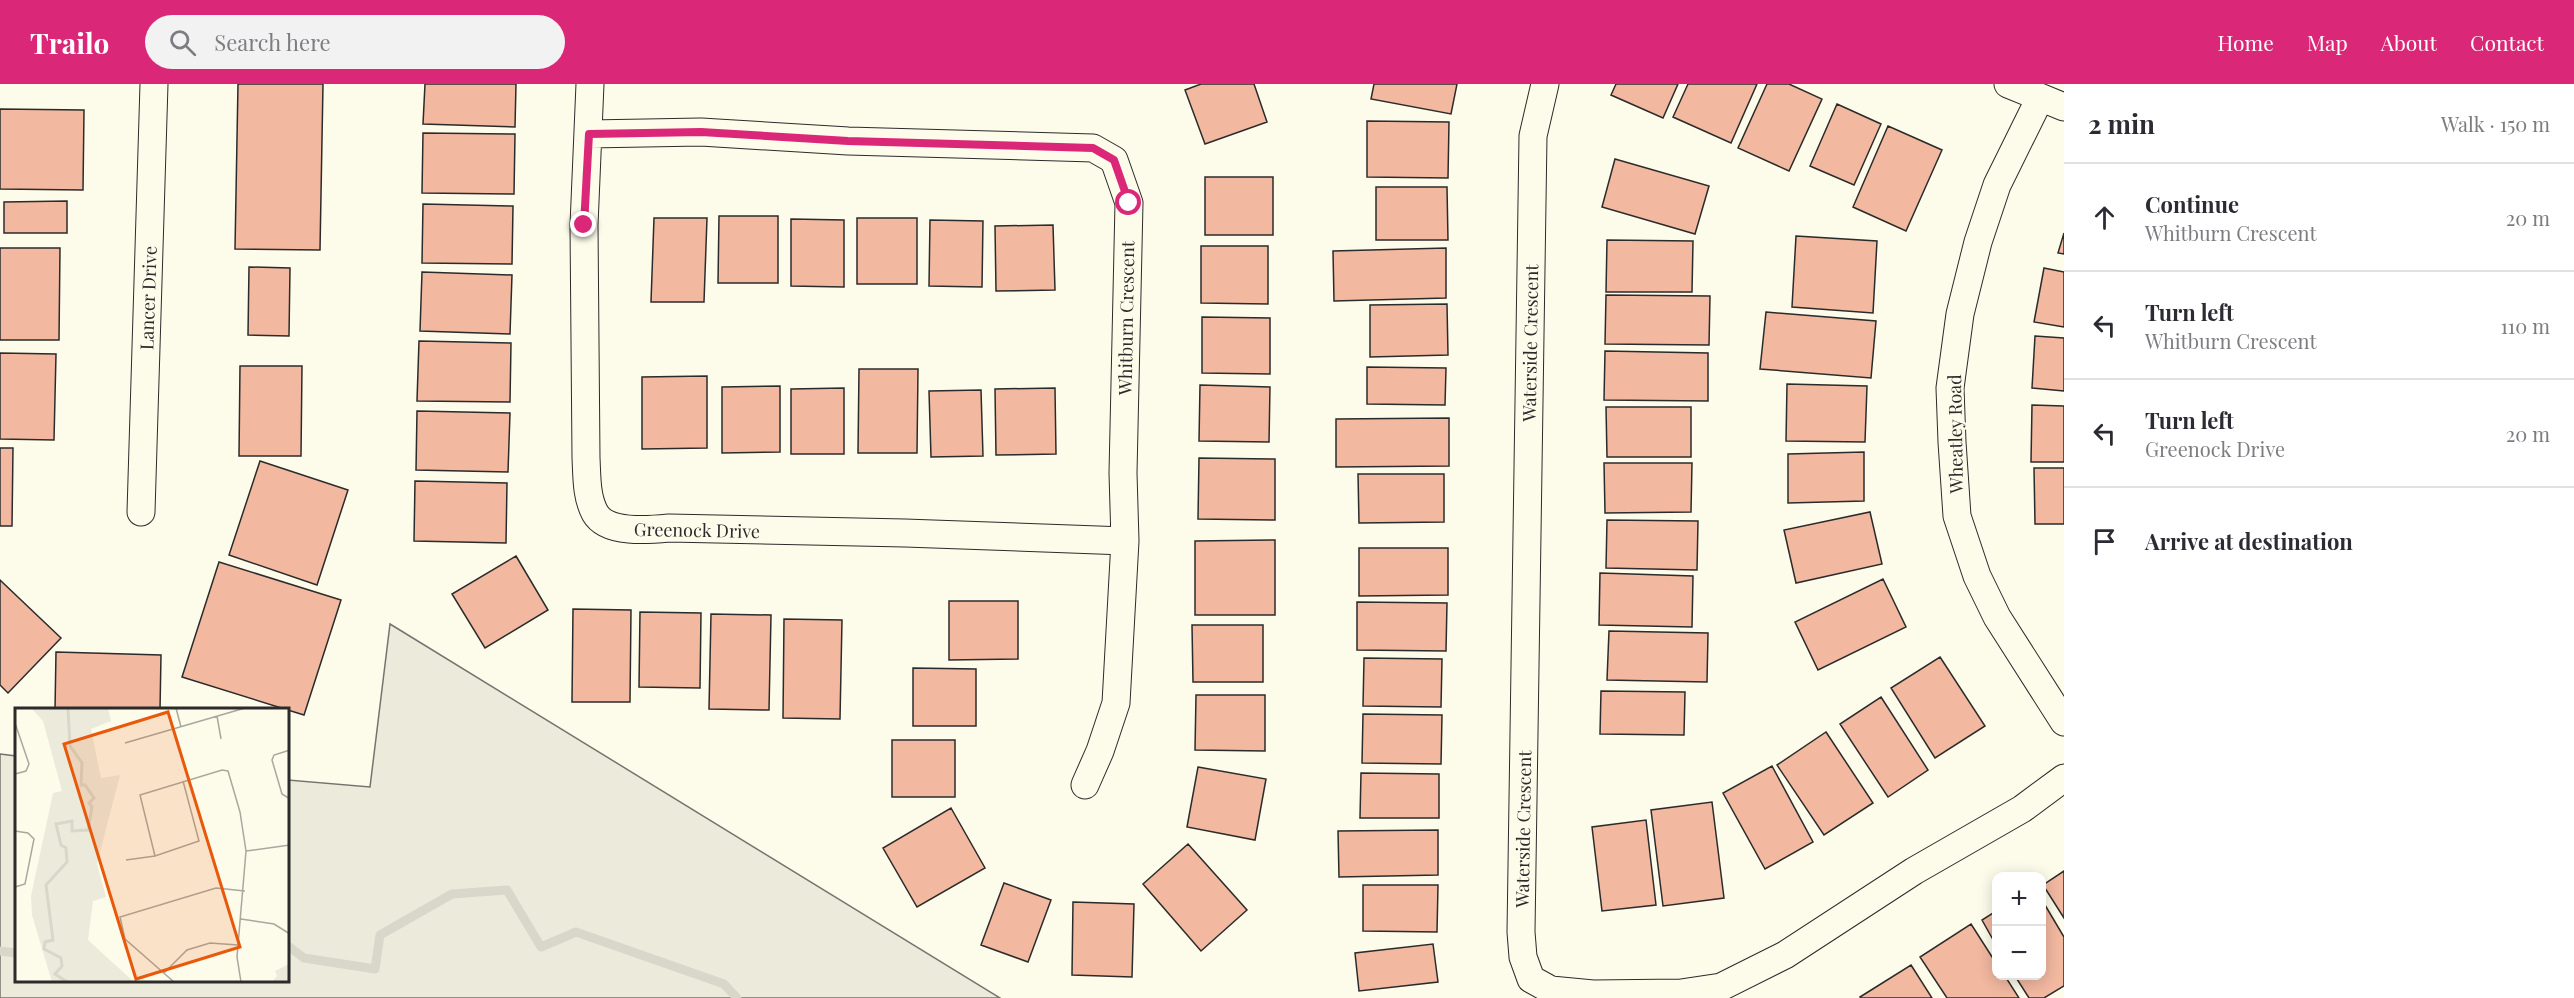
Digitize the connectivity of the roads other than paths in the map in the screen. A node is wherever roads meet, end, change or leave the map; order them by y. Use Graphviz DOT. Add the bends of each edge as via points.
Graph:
graph roads {
  1 [pos="154,84"];
  2 [pos="590,84"];
  3 [pos="1545,84"];
  4 [pos="2008,84"];
  5 [pos="2052,102"];
  6 [pos="589,134"];
  7 [pos="141,512"];
  8 [pos="1125,541"];
  9 [pos="2064,722"];
  10 [pos="2064,778"];
  11 [pos="1085,785"];
  1 -- 7 [label="street, Lancer Drive"];
  2 -- 6 [label="street, Greenock Drive"];
  3 -- 10 [label="street, Waterside Crescent" via="1533,136 1521,932 1523,957 1531,979 1551,990 1593,994 1681,993 1721,987 1785,955 1914,871 2022,809"];
  4 -- 5 [label="street"];
  5 -- 9 [label="street, Wheatley Road" via="1997,185 1962,303 1950,388 1957,516 1977,576 1997,617"];
  6 -- 8 [label="street, Whitburn Crescent" via="701,132 1093,148 1114,160 1129,203"];
  6 -- 8 [label="street, Greenock Drive" via="584,225 586,458 588,492 596,515 634,532 669,528"];
  8 -- 11 [label="street, Whitburn Crescent" via="1116,703"];
}
